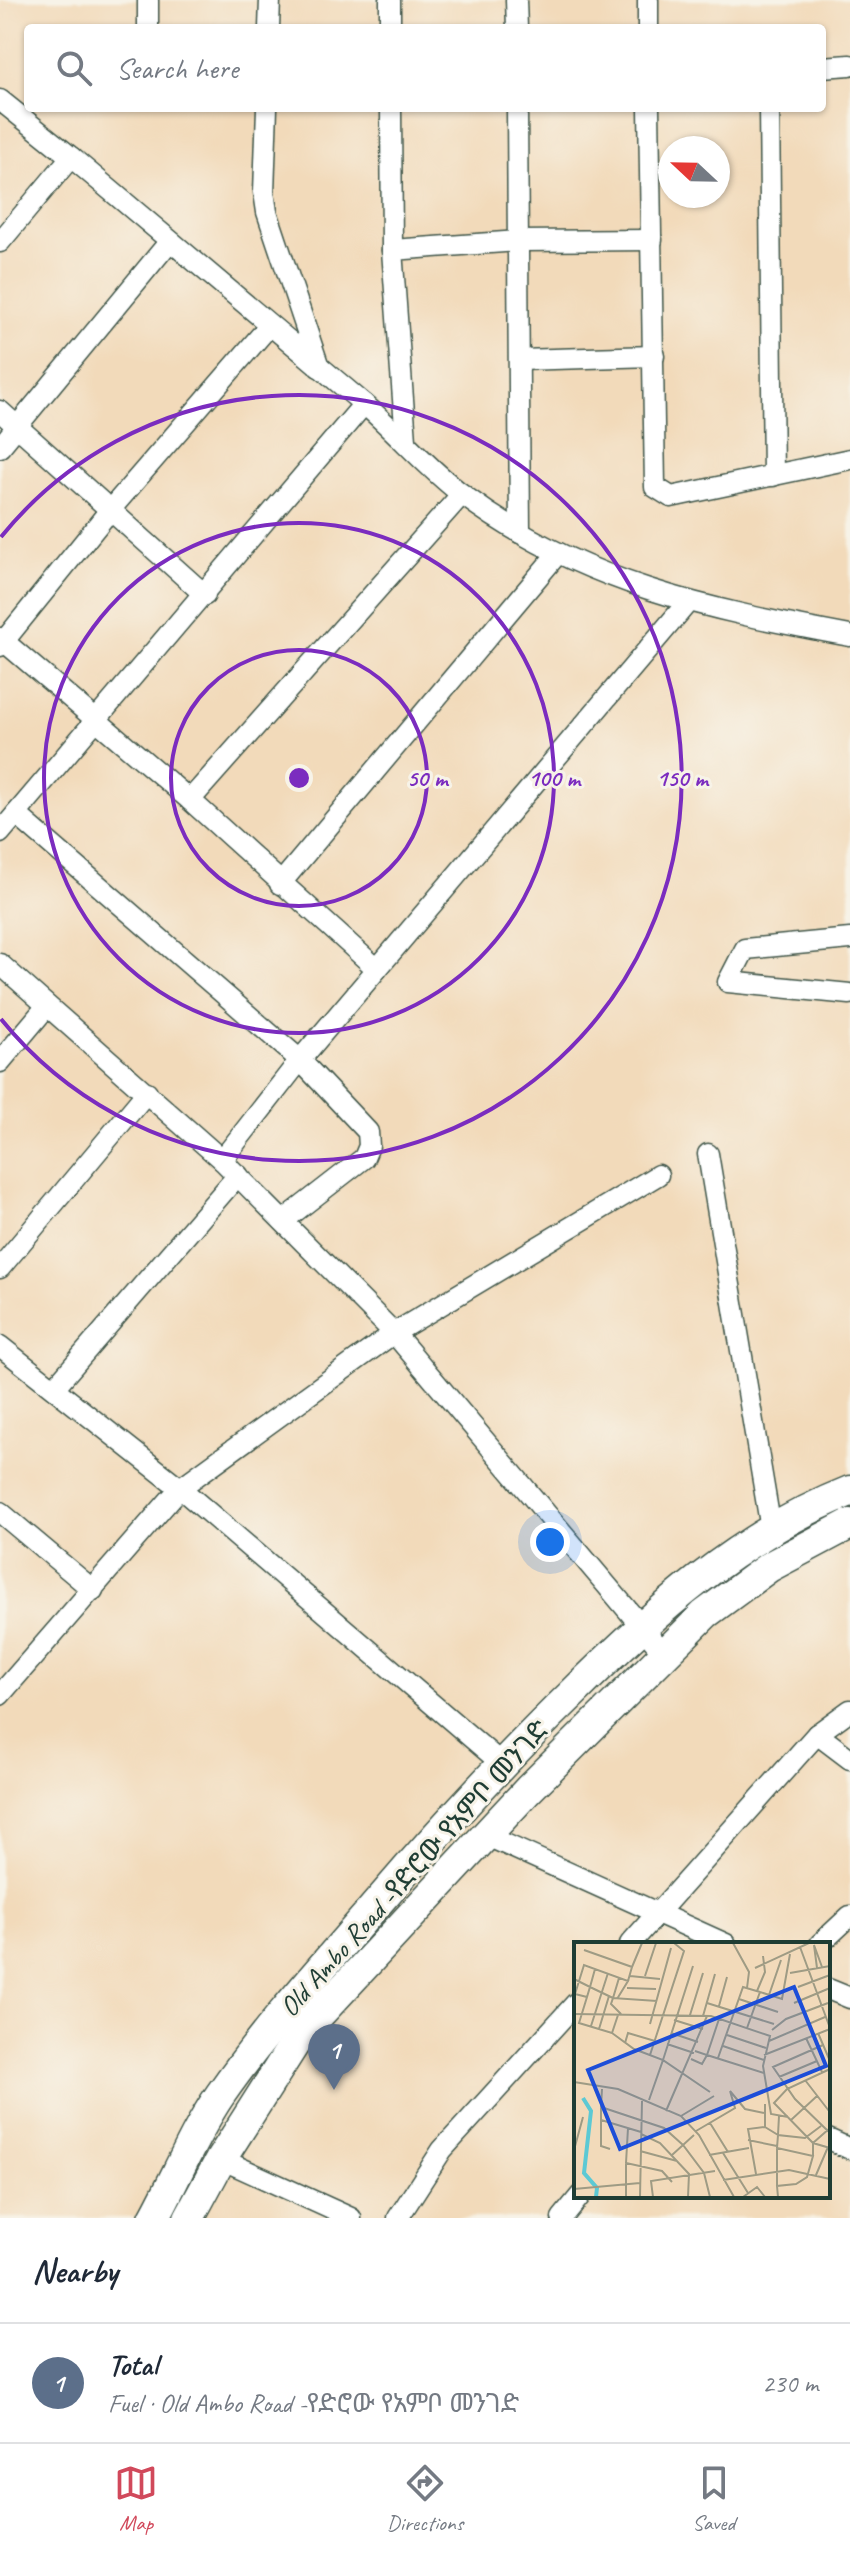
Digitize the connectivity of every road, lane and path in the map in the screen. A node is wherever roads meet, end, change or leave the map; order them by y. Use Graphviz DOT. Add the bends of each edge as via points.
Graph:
graph roads {
  1 [pos="148,0"];
  2 [pos="270,0"];
  3 [pos="390,0"];
  4 [pos="516,0"];
  5 [pos="648,0"];
  6 [pos="148,24"];
  7 [pos="269,24"];
  8 [pos="390,24"];
  9 [pos="517,24"];
  10 [pos="648,24"];
  11 [pos="850,65"];
  12 [pos="826,67"];
  13 [pos="0,100"];
  14 [pos="267,112"];
  15 [pos="391,112"];
  16 [pos="517,112"];
  17 [pos="649,112"];
  18 [pos="769,112"];
  19 [pos="71,157"];
  20 [pos="652,240"];
  21 [pos="170,241"];
  22 [pos="519,241"];
  23 [pos="0,242"];
  24 [pos="392,250"];
  25 [pos="269,326"];
  26 [pos="654,356"];
  27 [pos="520,360"];
  28 [pos="319,367"];
  29 [pos="364,404"];
  30 [pos="0,411"];
  31 [pos="18,427"];
  32 [pos="406,440"];
  33 [pos="0,447"];
  34 [pos="850,459"];
  35 [pos="773,476"];
  36 [pos="462,494"];
  37 [pos="110,510"];
  38 [pos="520,533"];
  39 [pos="558,553"];
  40 [pos="205,595"];
  41 [pos="688,602"];
  42 [pos="850,636"];
  43 [pos="1,642"];
  44 [pos="96,723"];
  45 [pos="190,800"];
  46 [pos="16,814"];
  47 [pos="0,833"];
  48 [pos="280,884"];
  49 [pos="850,939"];
  50 [pos="0,964"];
  51 [pos="377,969"];
  52 [pos="850,994"];
  53 [pos="47,1006"];
  54 [pos="300,1060"];
  55 [pos="0,1062"];
  56 [pos="147,1092"];
  57 [pos="708,1154"];
  58 [pos="222,1160"];
  59 [pos="238,1175"];
  60 [pos="658,1175"];
  61 [pos="283,1221"];
  62 [pos="0,1268"];
  63 [pos="394,1333"];
  64 [pos="0,1346"];
  65 [pos="54,1388"];
  66 [pos="180,1488"];
  67 [pos="850,1491"];
  68 [pos="0,1512"];
  69 [pos="850,1524"];
  70 [pos="771,1529"];
  71 [pos="93,1590"];
  72 [pos="641,1625"];
  73 [pos="663,1652"];
  74 [pos="0,1695"];
  75 [pos="850,1710"];
  76 [pos="817,1734"];
  77 [pos="850,1759"];
  78 [pos="501,1763"];
  79 [pos="485,1835"];
  80 [pos="657,1914"];
  81 [pos="850,1916"];
  82 [pos="632,1942"];
  83 [pos="721,1942"];
  84 [pos="822,1942"];
  85 [pos="830,1990"];
  86 [pos="850,1998"];
  87 [pos="574,2005"];
  88 [pos="830,2140"];
  89 [pos="850,2149"];
  90 [pos="221,2159"];
  91 [pos="578,2198"];
  92 [pos="154,2218"];
  93 [pos="189,2218"];
  94 [pos="351,2218"];
  95 [pos="398,2218"];
  96 [pos="562,2218"];
  1 -- 6 [label="street"];
  2 -- 7 [label="street"];
  3 -- 8 [label="street"];
  4 -- 9 [label="street"];
  5 -- 10 [label="street"];
  11 -- 12 [label="street"];
  13 -- 19 [label="street"];
  14 -- 28 [label="street" via="267,212"];
  15 -- 24 [label="street"];
  16 -- 22 [label="street"];
  17 -- 20 [label="street"];
  18 -- 35 [label="street"];
  19 -- 21 [label="street"];
  19 -- 23 [label="street"];
  20 -- 22 [label="street"];
  20 -- 26 [label="street"];
  21 -- 25 [label="street"];
  21 -- 31 [label="street"];
  22 -- 24 [label="street"];
  22 -- 27 [label="street"];
  24 -- 32 [label="street"];
  25 -- 28 [label="street"];
  25 -- 37 [label="street"];
  26 -- 27 [label="street"];
  26 -- 35 [label="street" via="655,487 661,494 671,497"];
  27 -- 38 [label="street"];
  28 -- 29 [label="street"];
  29 -- 32 [label="street"];
  29 -- 40 [label="street"];
  30 -- 31 [label="street"];
  31 -- 33 [label="street"];
  31 -- 37 [label="street"];
  32 -- 36 [label="street"];
  34 -- 35 [label="street"];
  36 -- 38 [label="street"];
  36 -- 45 [label="street"];
  37 -- 40 [label="street"];
  37 -- 43 [label="street"];
  38 -- 39 [label="street"];
  39 -- 41 [label="street" via="617,581"];
  39 -- 48 [label="street"];
  40 -- 44 [label="street"];
  41 -- 42 [label="street"];
  41 -- 51 [label="street"];
  43 -- 44 [label="street"];
  44 -- 45 [label="street"];
  44 -- 46 [label="street"];
  45 -- 48 [label="street"];
  46 -- 47 [label="street"];
  46 -- 54 [label="street"];
  48 -- 51 [label="street"];
  49 -- 52 [label="street" via="745,949 728,982"];
  50 -- 53 [label="street"];
  51 -- 54 [label="street"];
  53 -- 55 [label="street"];
  53 -- 56 [label="street"];
  54 -- 58 [label="street"];
  54 -- 61 [label="street" via="368,1132 369,1146 364,1158"];
  56 -- 58 [label="street"];
  56 -- 62 [label="street"];
  57 -- 70 [label="street"];
  58 -- 59 [label="street"];
  59 -- 61 [label="street"];
  59 -- 65 [label="street"];
  60 -- 63 [label="street"];
  61 -- 63 [label="street"];
  63 -- 66 [label="street"];
  63 -- 72 [label="street"];
  64 -- 65 [label="street"];
  65 -- 66 [label="street"];
  66 -- 71 [label="street"];
  66 -- 78 [label="street"];
  67 -- 70 [label="main road, Old Ambo Road -የድሮው የአምቦ መንገድ"];
  68 -- 71 [label="street"];
  69 -- 73 [label="main road, Old Ambo Road -የድሮው የአምቦ መንገድ" via="769,1567"];
  70 -- 72 [label="main road, Old Ambo Road -የድሮው የአምቦ መንገድ"];
  71 -- 74 [label="street"];
  72 -- 73 [label="street"];
  72 -- 78 [label="main road, Old Ambo Road -የድሮው የአምቦ መንገድ"];
  73 -- 79 [label="main road, Old Ambo Road -የድሮው የአምቦ መንገድ"];
  75 -- 76 [label="street"];
  76 -- 77 [label="street"];
  76 -- 80 [label="street"];
  78 -- 92 [label="main road, Old Ambo Road -የድሮው የአምቦ መንገድ" via="240,2067"];
  79 -- 80 [label="street"];
  79 -- 90 [label="main road, Old Ambo Road -የድሮው የአምቦ መንገድ" via="300,2035"];
  80 -- 82 [label="street"];
  80 -- 83 [label="street"];
  81 -- 84 [label="street"];
  85 -- 86 [label="street"];
  87 -- 95 [label="street" via="442,2150"];
  88 -- 89 [label="street"];
  90 -- 93 [label="main road, Old Ambo Road -የድሮው የአምቦ መንገድ"];
  90 -- 94 [label="street"];
  91 -- 96 [label="street"];
}
